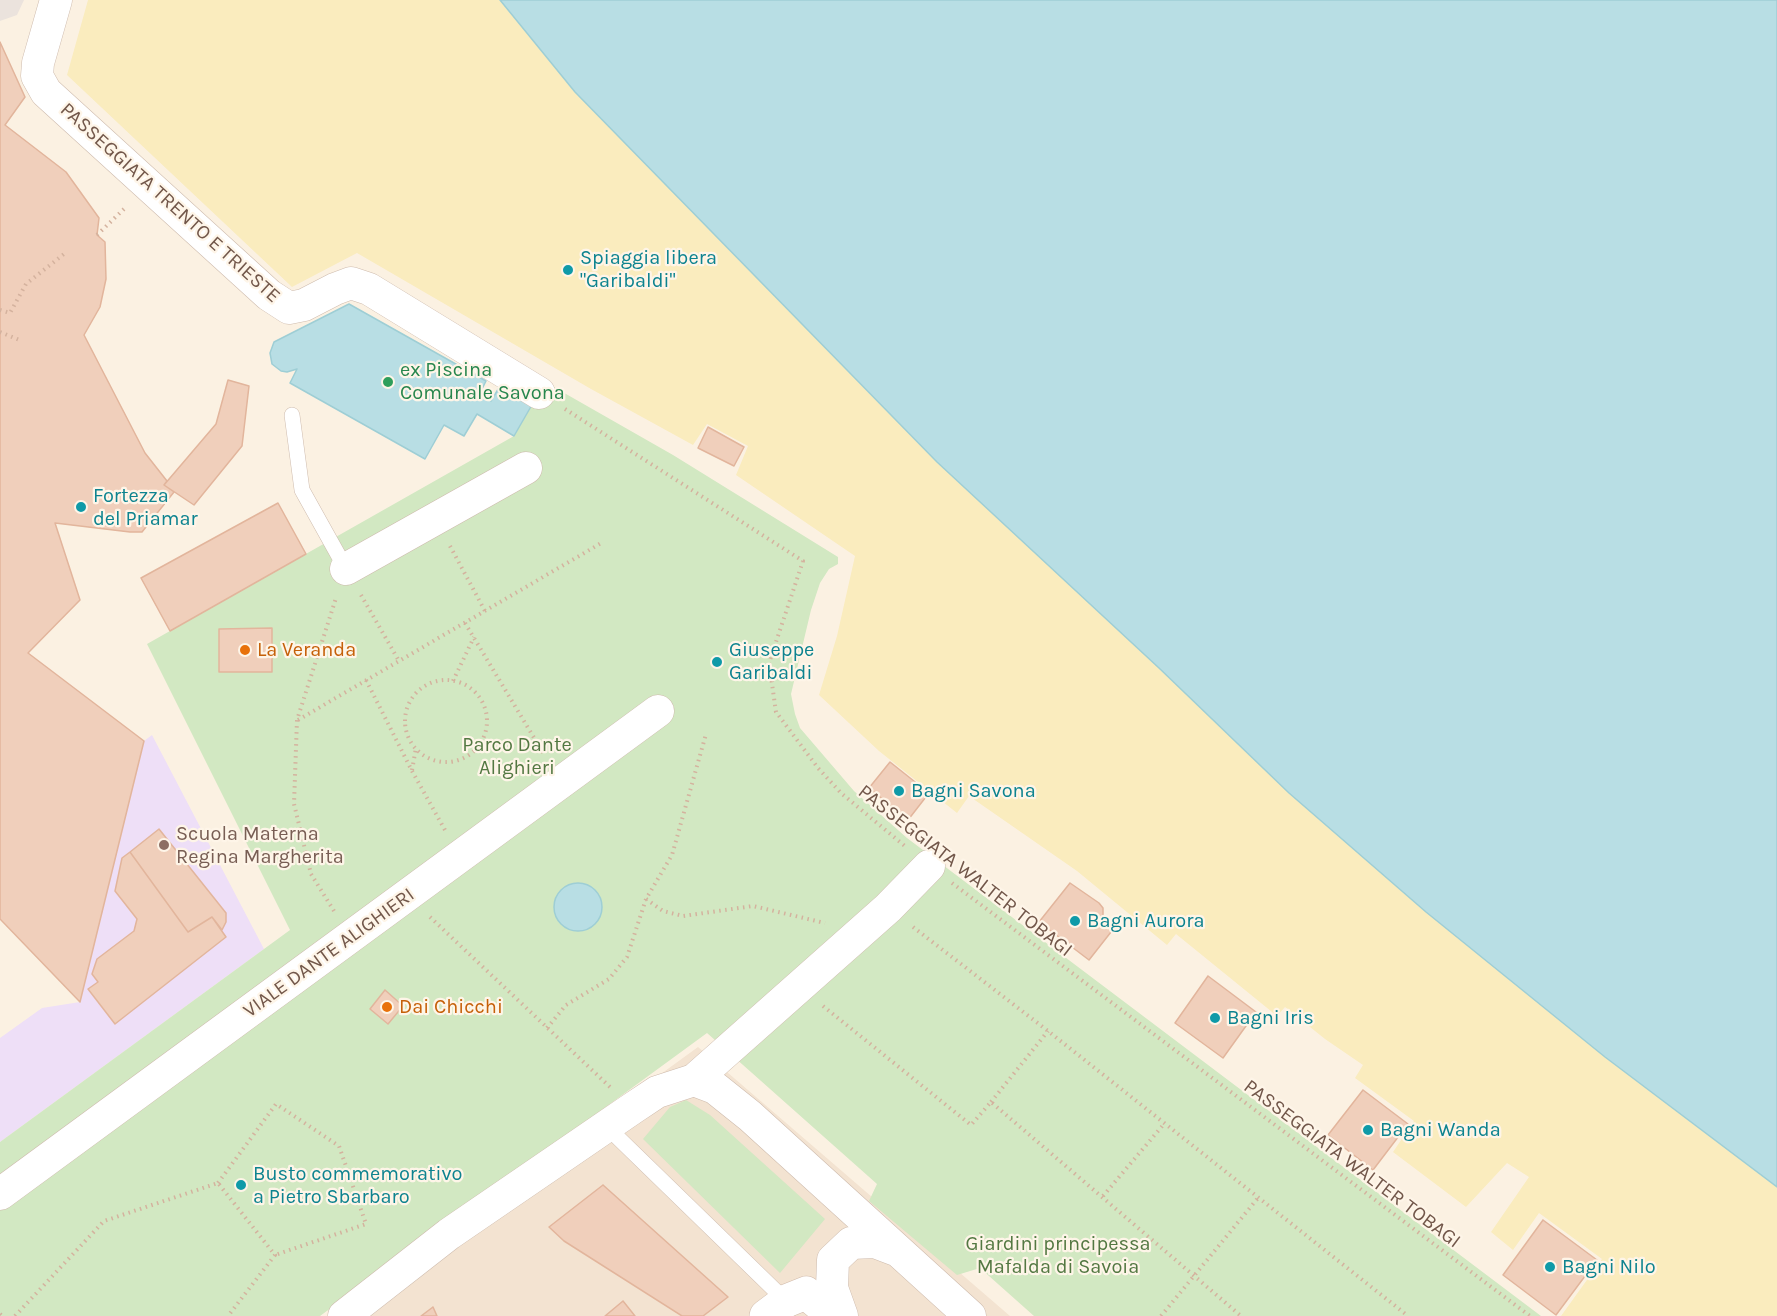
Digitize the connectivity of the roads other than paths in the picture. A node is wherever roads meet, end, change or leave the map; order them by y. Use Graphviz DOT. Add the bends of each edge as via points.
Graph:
graph roads {
  1 [pos="56,0"];
  2 [pos="539,393"];
  3 [pos="292,415"];
  4 [pos="526,468"];
  5 [pos="346,569"];
  6 [pos="658,711"];
  7 [pos="929,866"];
  8 [pos="694,1080"];
  9 [pos="606,1126"];
  10 [pos="0,1194"];
  11 [pos="896,1250"];
  12 [pos="786,1304"];
  13 [pos="344,1316"];
  14 [pos="834,1316"];
  15 [pos="842,1316"];
  16 [pos="970,1316"];
  1 -- 2 [label="street, PASSEGGIATA TRENTO E TRIESTE" via="38,63 37,76 46,92 142,191 269,295 289,308 351,283 369,289"];
  3 -- 5 [label="lane" via="302,490"];
  4 -- 5 [label="street"];
  6 -- 10 [label="street, VIALE DANTE ALIGHIERI"];
  7 -- 8 [label="street" via="888,908"];
  8 -- 9 [label="street" via="657,1092"];
  8 -- 11 [label="street" via="715,1088 750,1116"];
  9 -- 12 [label="lane"];
  9 -- 13 [label="street" via="448,1234"];
  11 -- 15 [label="street" via="875,1242 851,1243 833,1260 832,1288"];
  11 -- 16 [label="street"];
  12 -- 14 [label="street"];
}
